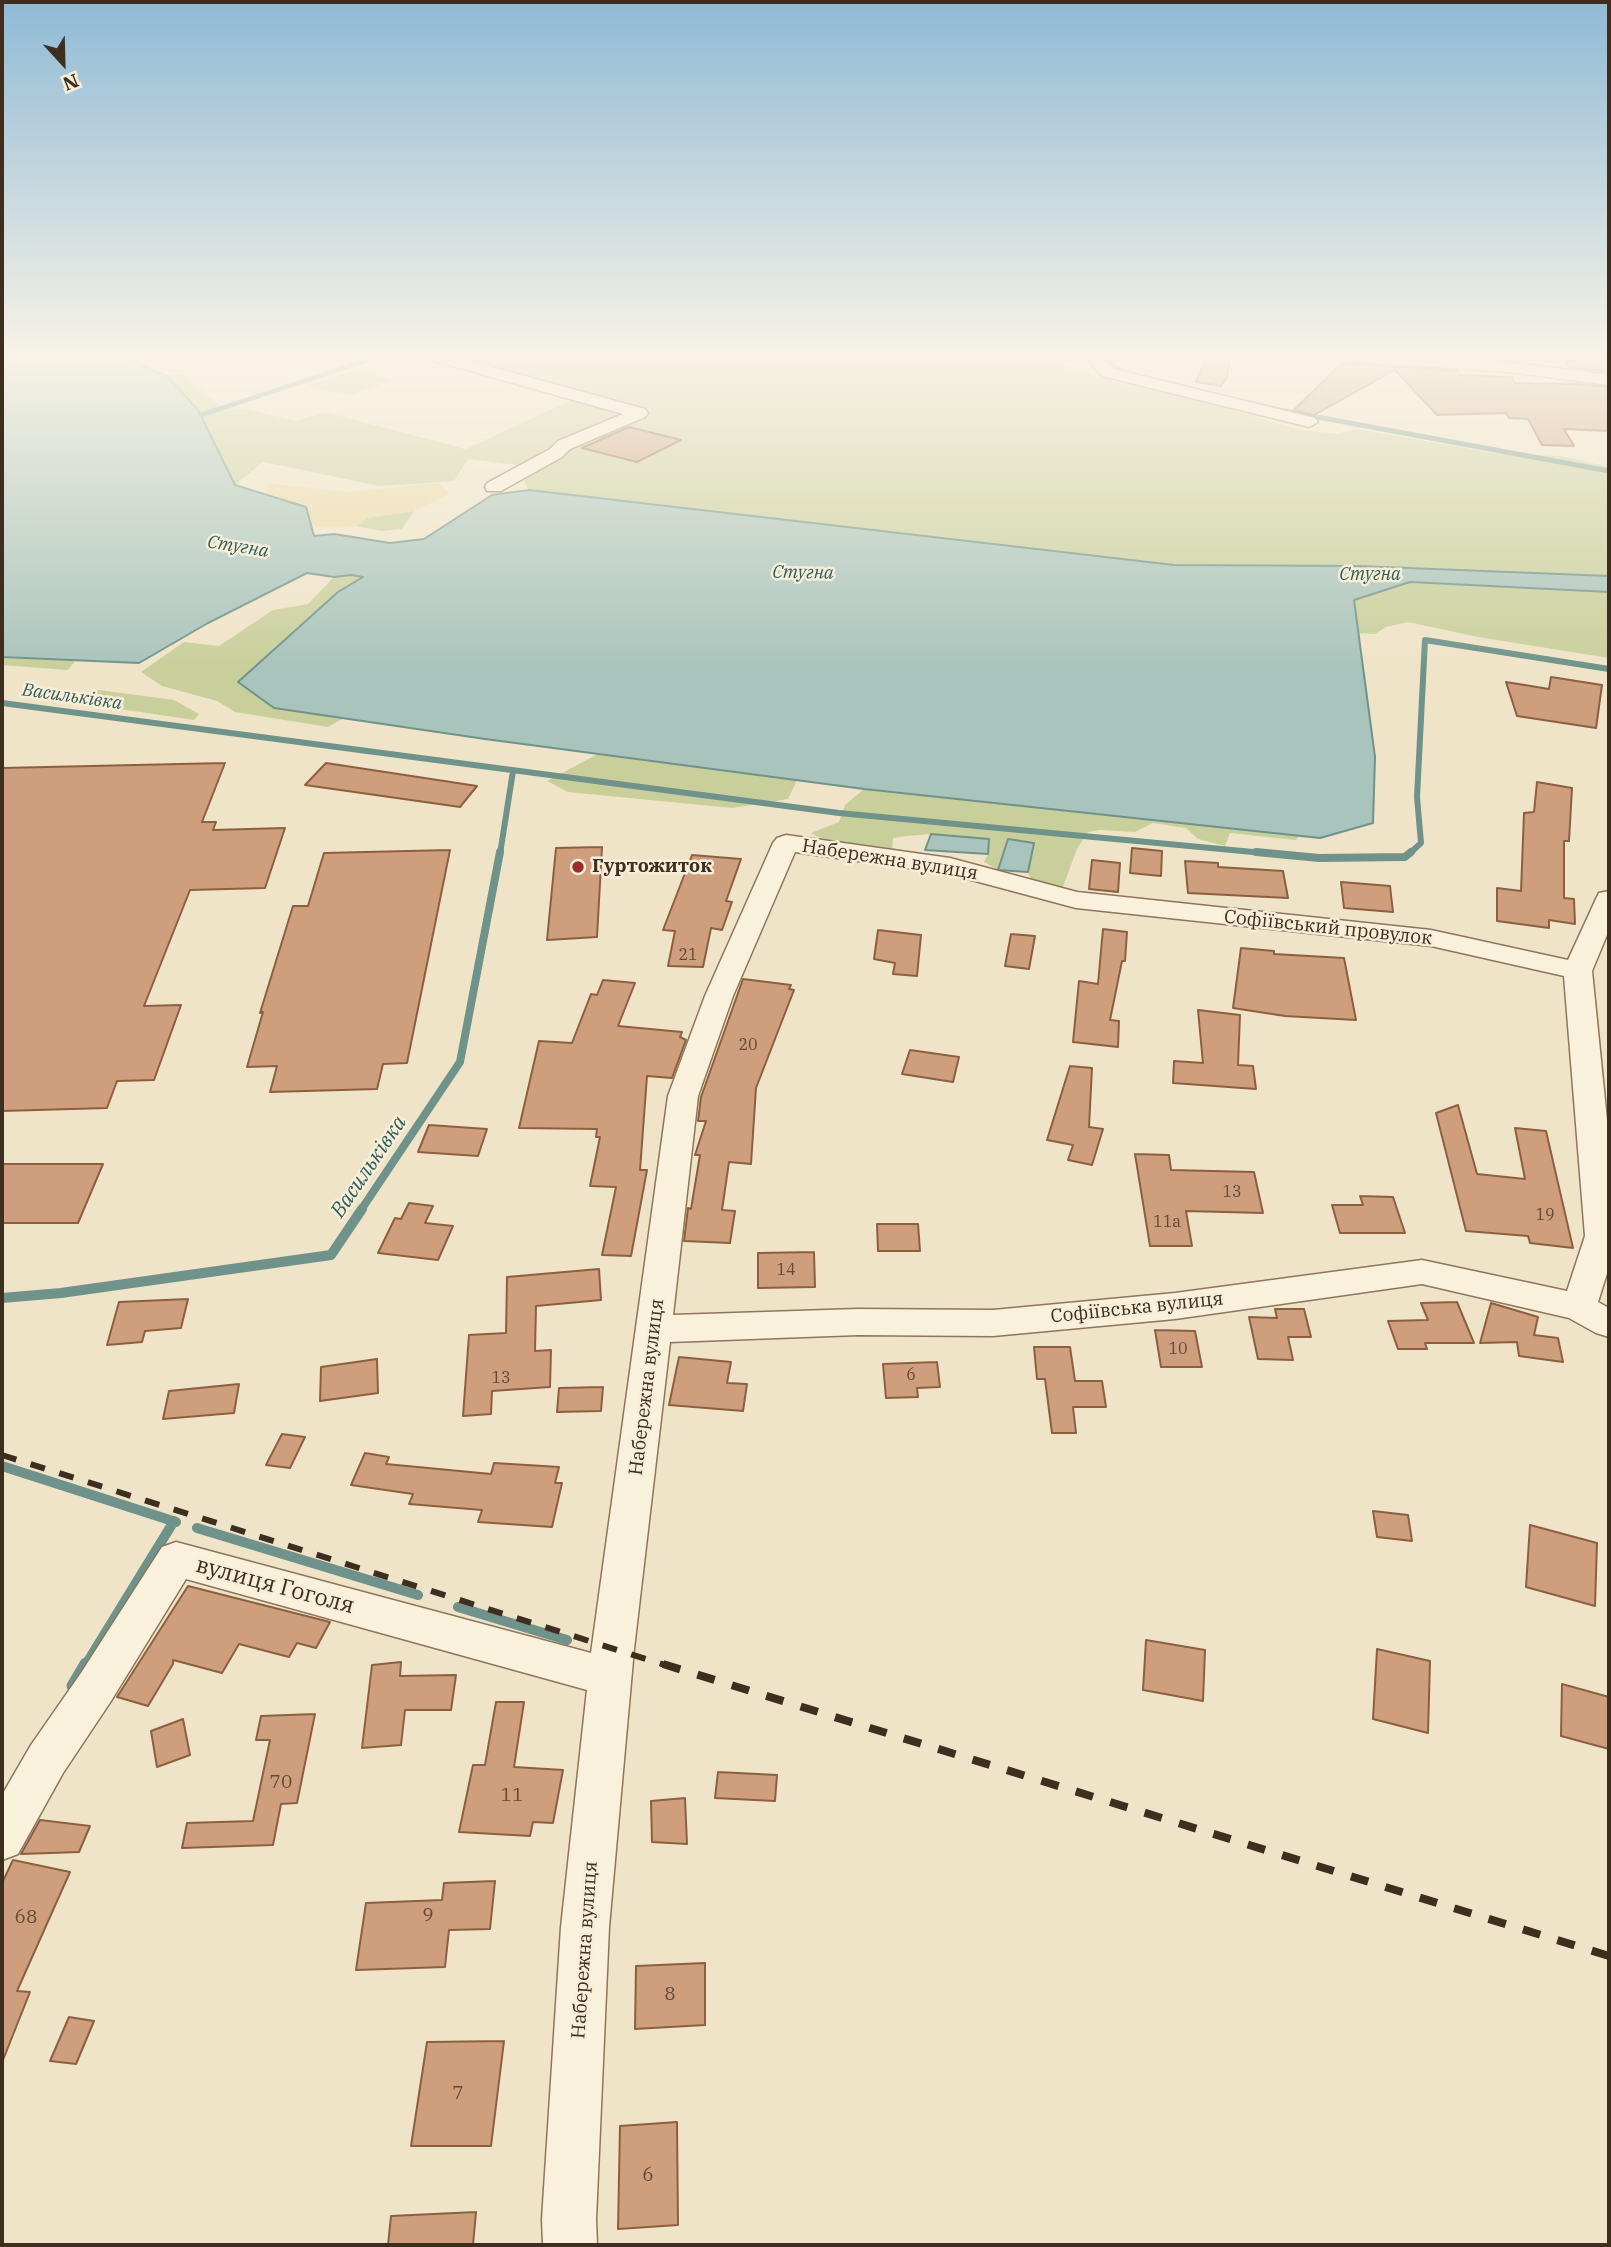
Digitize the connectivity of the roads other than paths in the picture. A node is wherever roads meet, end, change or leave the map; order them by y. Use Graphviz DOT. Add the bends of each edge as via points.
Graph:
graph roads {
  1 [pos="543,460"];
  2 [pos="494,486"];
  3 [pos="1609,899"];
  4 [pos="1076,900"];
  5 [pos="1578,971"];
  6 [pos="1596,1021"];
  7 [pos="1579,1307"];
  8 [pos="1609,1324"];
  9 [pos="656,1329"];
  10 [pos="610,1677"];
  11 [pos="2,1838"];
  12 [pos="569,2245"];
  1 -- 2 [label="street"];
  3 -- 5 [label="street"];
  4 -- 5 [label="street, Софіївський провулок" via="1431,938"];
  4 -- 9 [label="street, Набережна вулиця" via="950,866 786,843 719,996 684,1096"];
  5 -- 6 [label="street"];
  6 -- 7 [label="street" via="1602,1236"];
  7 -- 8 [label="street, Софіївська вулиця"];
  7 -- 9 [label="street, Софіївська вулиця" via="1422,1272 1175,1306 993,1323"];
  9 -- 10 [label="street, Набережна вулиця"];
  10 -- 11 [label="street, вулиця Гоголя" via="176,1559 47,1759"];
  10 -- 12 [label="street, Набережна вулиця" via="584,1927"];
}
